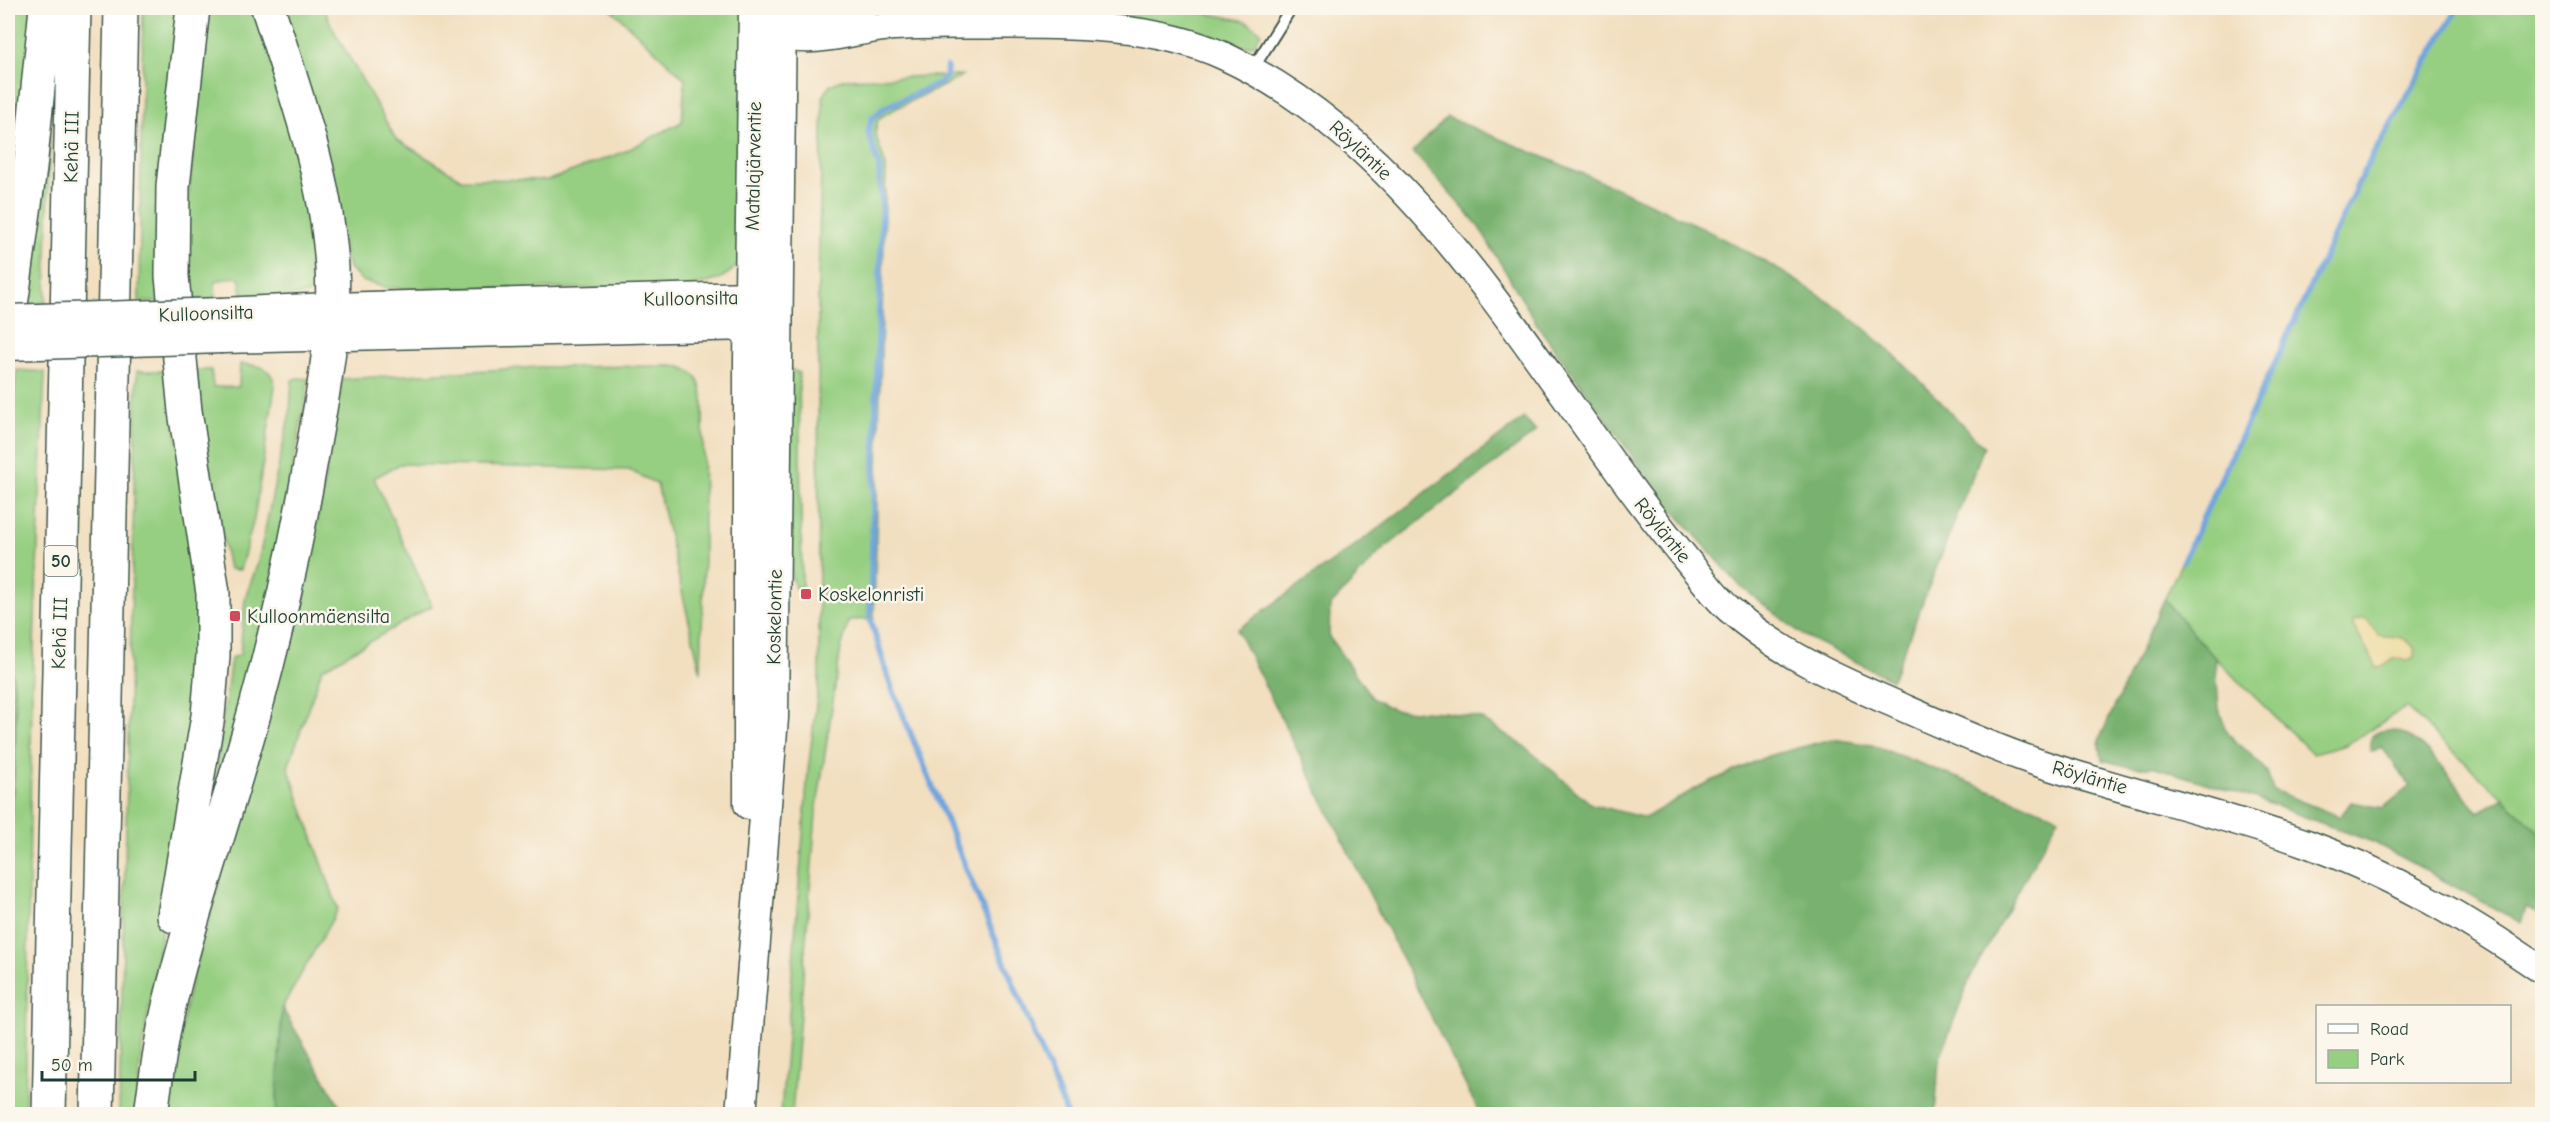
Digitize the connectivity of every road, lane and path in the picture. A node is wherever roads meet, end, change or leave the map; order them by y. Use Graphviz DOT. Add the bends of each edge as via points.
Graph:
graph roads {
  1 [pos="46,8"];
  2 [pos="74,8"];
  3 [pos="121,8"];
  4 [pos="193,8"];
  5 [pos="268,8"];
  6 [pos="1292,8"];
  7 [pos="913,17"];
  8 [pos="771,19"];
  9 [pos="1252,70"];
  10 [pos="750,311"];
  11 [pos="778,312"];
  12 [pos="8,320"];
  13 [pos="331,322"];
  14 [pos="222,326"];
  15 [pos="8,327"];
  16 [pos="8,345"];
  17 [pos="755,921"];
  18 [pos="2542,970"];
  19 [pos="165,1025"];
  20 [pos="49,1114"];
  21 [pos="98,1114"];
  22 [pos="151,1114"];
  23 [pos="741,1114"];
  1 -- 15 [label="highway" via="30,168"];
  2 -- 20 [label="highway, Kehä III / 50"];
  3 -- 21 [label="highway"];
  4 -- 19 [label="highway" via="173,186 172,276 185,411 213,592 213,656 208,716 170,945"];
  5 -- 13 [label="highway" via="310,139 320,184 332,267"];
  6 -- 9 [label="lane"];
  7 -- 8 [label="street, Röyläntie" via="882,28 830,38"];
  7 -- 9 [label="street, Röyläntie" via="1139,32 1179,40"];
  8 -- 10 [label="main road, Matalajärventie"];
  8 -- 11 [label="main road, Matalajärventie"];
  9 -- 18 [label="street, Röyläntie" via="1332,122 1405,192 1492,297 1654,521 1726,607 1772,644 1850,685 2031,760 2319,848 2460,916"];
  10 -- 11 [label="main road, Kulloonsilta"];
  10 -- 13 [label="main road, Kulloonsilta"];
  10 -- 17 [label="main road, Koskelontie" via="749,832"];
  11 -- 17 [label="main road, Koskelontie" via="773,718"];
  12 -- 14 [label="main road, Kulloonsilta, bridge"];
  13 -- 14 [label="main road, Kulloonsilta"];
  13 -- 19 [label="highway" via="304,499 284,596"];
  14 -- 16 [label="main road, Kulloonsilta, bridge"];
  17 -- 23 [label="main road, Koskelontie"];
  19 -- 22 [label="highway"];
}
